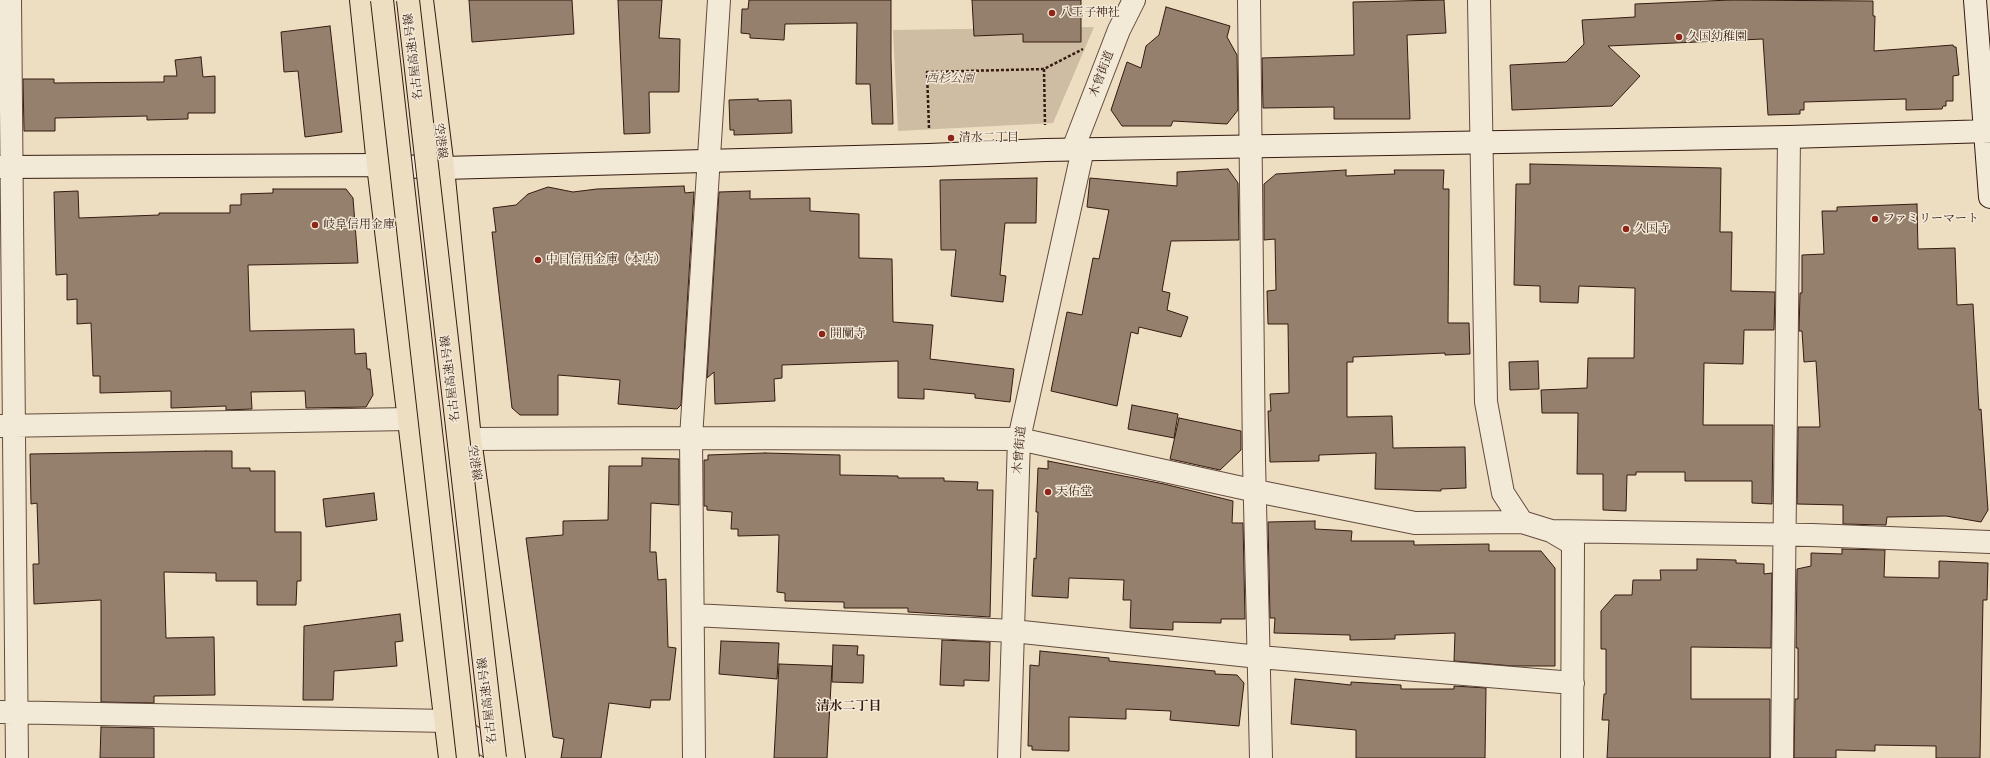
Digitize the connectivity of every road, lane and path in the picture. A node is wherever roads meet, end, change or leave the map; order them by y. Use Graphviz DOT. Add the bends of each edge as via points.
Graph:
graph roads {
  1 [pos="10,0"];
  2 [pos="362,0"];
  3 [pos="382,0"];
  4 [pos="408,0"];
  5 [pos="422,0"];
  6 [pos="718,0"];
  7 [pos="1134,0"];
  8 [pos="1249,0"];
  9 [pos="1479,0"];
  10 [pos="1975,0"];
  11 [pos="1119,30"];
  12 [pos="1044,69"];
  13 [pos="1988,131"];
  14 [pos="1789,137"];
  15 [pos="1481,143"];
  16 [pos="1251,146"];
  17 [pos="1078,149"];
  18 [pos="1045,150"];
  19 [pos="929,155"];
  20 [pos="708,161"];
  21 [pos="378,165"];
  22 [pos="6,167"];
  23 [pos="443,168"];
  24 [pos="1990,196"];
  25 [pos="409,420"];
  26 [pos="7,426"];
  27 [pos="691,438"];
  28 [pos="470,439"];
  29 [pos="1019,439"];
  30 [pos="1256,491"];
  31 [pos="1522,522"];
  32 [pos="1551,531"];
  33 [pos="1786,536"];
  34 [pos="1990,542"];
  35 [pos="693,615"];
  36 [pos="1013,631"];
  37 [pos="1259,657"];
  38 [pos="1573,683"];
  39 [pos="8,712"];
  40 [pos="446,721"];
  41 [pos="17,758"];
  42 [pos="450,758"];
  43 [pos="468,758"];
  44 [pos="495,758"];
  45 [pos="506,758"];
  46 [pos="514,758"];
  47 [pos="694,758"];
  48 [pos="1009,758"];
  49 [pos="1261,758"];
  50 [pos="1572,758"];
  51 [pos="1782,758"];
  1 -- 22 [label="street"];
  2 -- 21 [label="highway"];
  3 -- 43 [label="highway, bridge"];
  4 -- 44 [label="highway, 名古屋高速1号線, bridge"];
  5 -- 23 [label="highway, 空港線"];
  6 -- 20 [label="street"];
  7 -- 11 [label="street, 木曾街道"];
  8 -- 16 [label="street"];
  9 -- 15 [label="street"];
  10 -- 13 [label="street"];
  11 -- 12 [label="path"];
  11 -- 17 [label="street, 木曾街道"];
  12 -- 18 [label="path"];
  12 -- 19 [label="path" via="927,72"];
  13 -- 14 [label="street"];
  13 -- 24 [label="street"];
  14 -- 15 [label="street"];
  14 -- 33 [label="street"];
  15 -- 16 [label="street"];
  15 -- 31 [label="street" via="1486,402 1503,493"];
  16 -- 17 [label="street"];
  16 -- 30 [label="street"];
  17 -- 18 [label="street"];
  17 -- 29 [label="street, 木曾街道"];
  18 -- 19 [label="street"];
  19 -- 20 [label="street"];
  20 -- 23 [label="street"];
  20 -- 27 [label="street"];
  21 -- 22 [label="street"];
  21 -- 23 [label="street"];
  21 -- 25 [label="highway"];
  22 -- 26 [label="street"];
  23 -- 28 [label="highway, 空港線"];
  25 -- 26 [label="street"];
  25 -- 40 [label="highway"];
  26 -- 39 [label="street"];
  27 -- 28 [label="street"];
  27 -- 29 [label="street"];
  27 -- 35 [label="street"];
  28 -- 46 [label="highway, 空港線"];
  29 -- 30 [label="street"];
  29 -- 36 [label="street, 木曾街道"];
  30 -- 31 [label="street" via="1415,523"];
  30 -- 37 [label="street"];
  31 -- 32 [label="street"];
  32 -- 33 [label="street"];
  32 -- 38 [label="street" via="1573,544"];
  33 -- 34 [label="street"];
  33 -- 51 [label="street"];
  35 -- 36 [label="street"];
  35 -- 47 [label="street"];
  36 -- 37 [label="street"];
  36 -- 48 [label="street, 木曾街道"];
  37 -- 38 [label="street"];
  37 -- 49 [label="street"];
  38 -- 50 [label="street"];
  39 -- 40 [label="street"];
  39 -- 41 [label="street"];
  40 -- 42 [label="highway"];
  40 -- 45 [label="street"];
}
